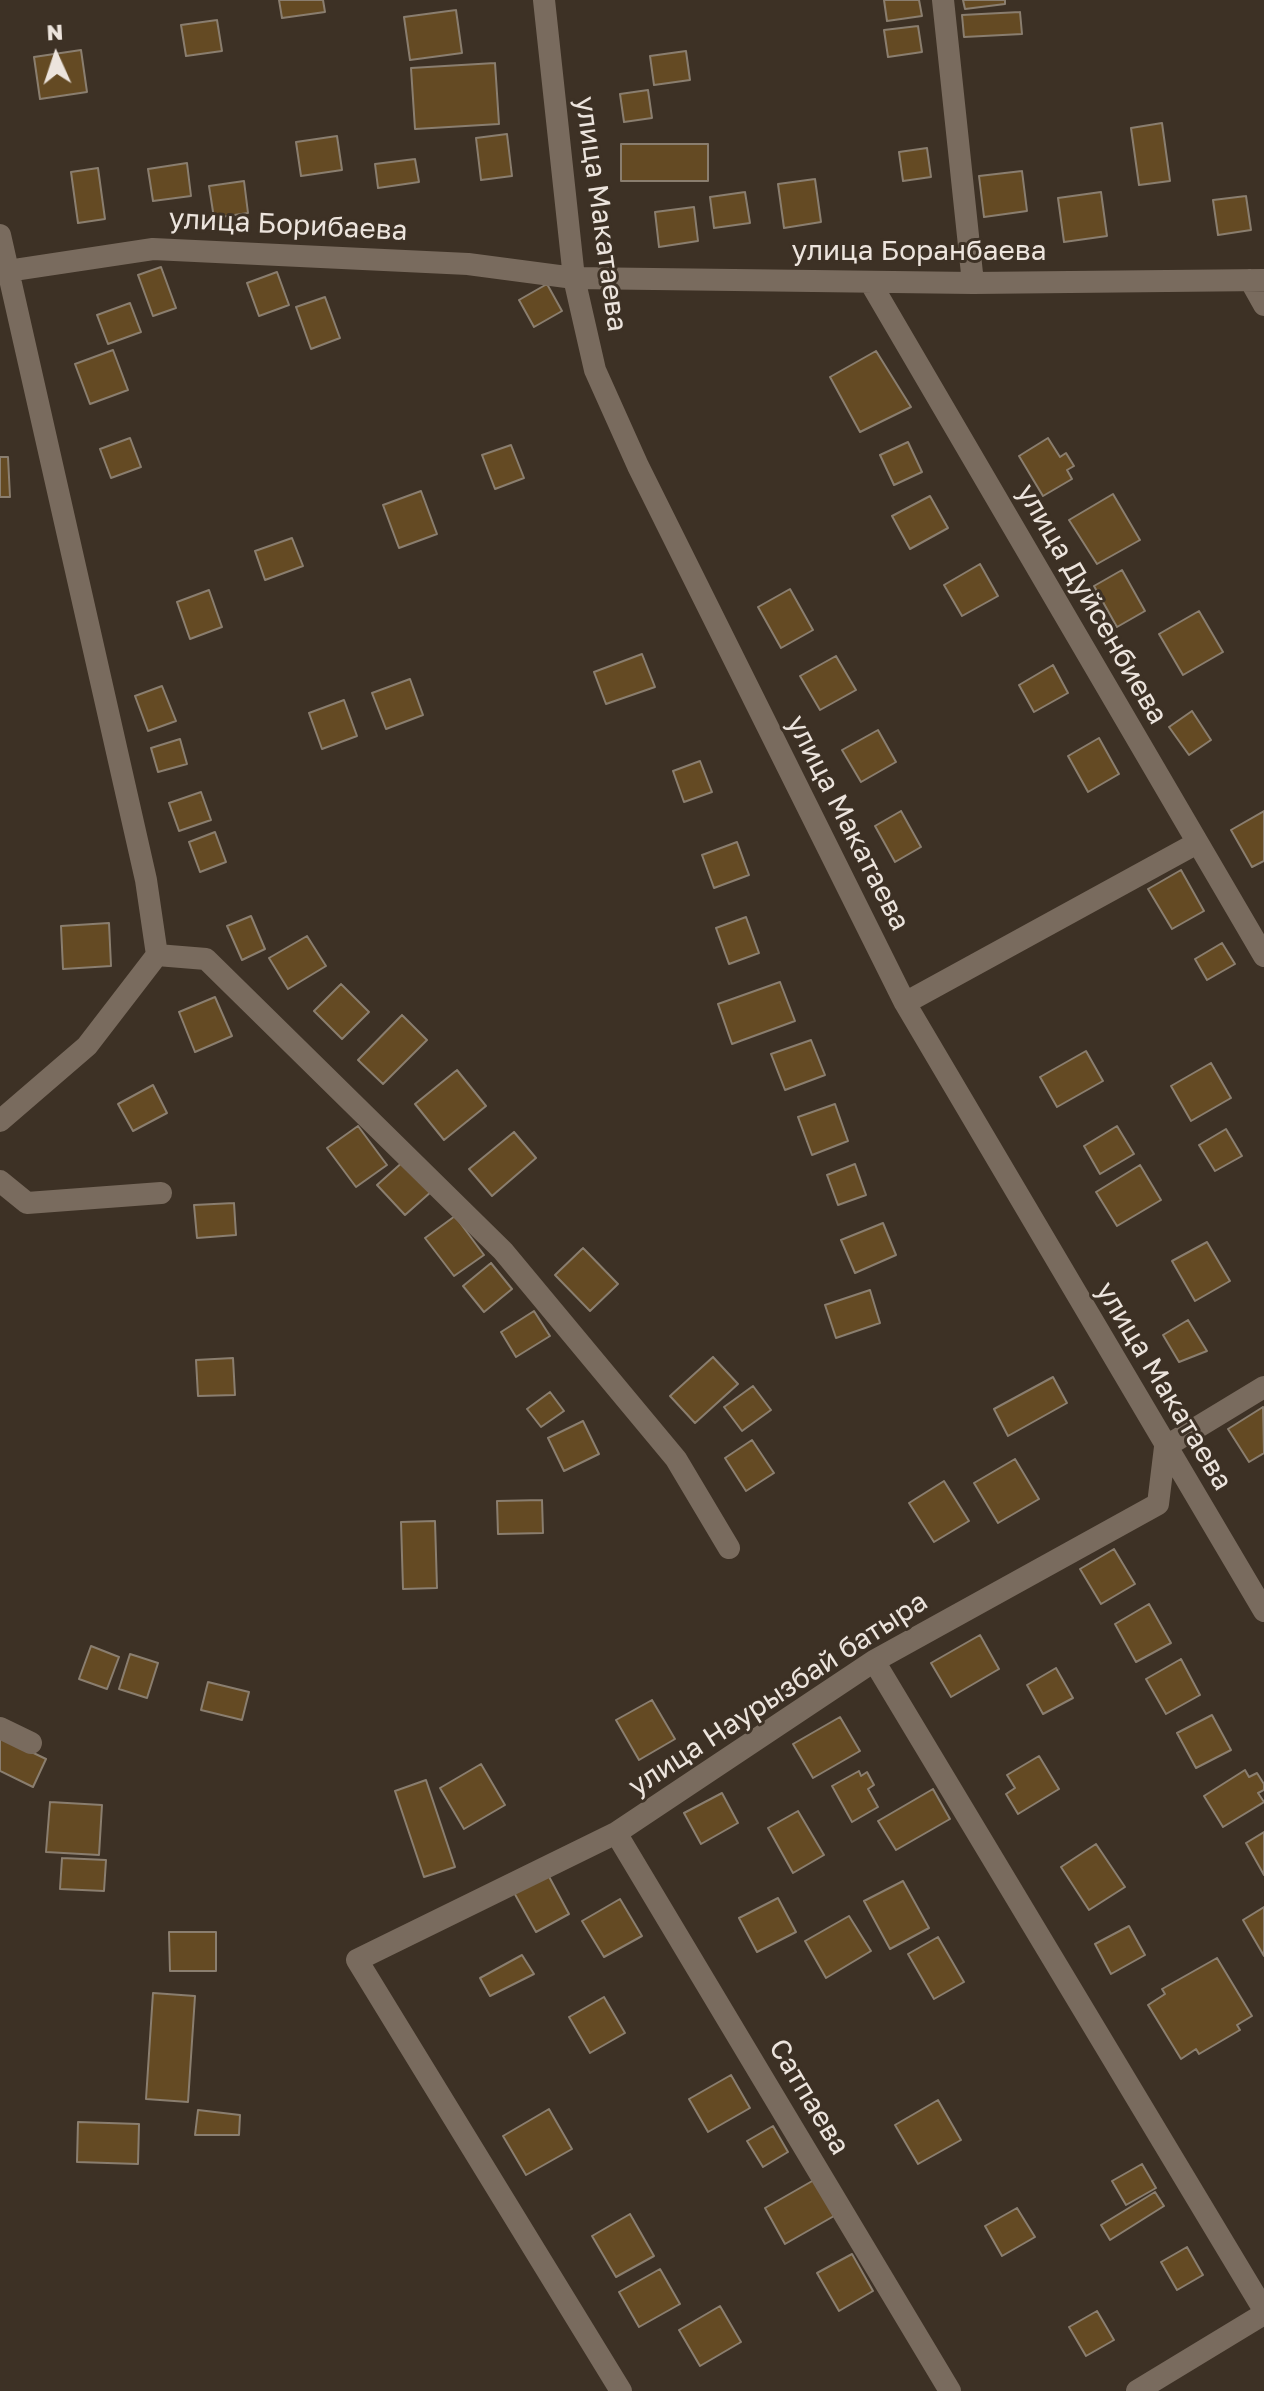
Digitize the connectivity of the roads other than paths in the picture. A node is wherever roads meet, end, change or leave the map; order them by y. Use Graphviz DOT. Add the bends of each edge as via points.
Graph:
graph roads {
  1 [pos="544,0"];
  2 [pos="943,0"];
  3 [pos="0,235"];
  4 [pos="5,272"];
  5 [pos="574,278"];
  6 [pos="1257,280"];
  7 [pos="870,282"];
  8 [pos="973,283"];
  9 [pos="1264,305"];
  10 [pos="1197,843"];
  11 [pos="157,955"];
  12 [pos="1264,956"];
  13 [pos="905,1003"];
  14 [pos="0,1121"];
  15 [pos="0,1181"];
  16 [pos="161,1193"];
  17 [pos="1264,1387"];
  18 [pos="1165,1447"];
  19 [pos="729,1548"];
  20 [pos="1264,1611"];
  21 [pos="874,1661"];
  22 [pos="0,1728"];
  23 [pos="31,1743"];
  24 [pos="616,1833"];
  25 [pos="1264,2312"];
  26 [pos="621,2391"];
  27 [pos="950,2391"];
  28 [pos="1137,2391"];
  1 -- 5 [label="street, улица Макатаева"];
  2 -- 8 [label="street"];
  3 -- 4 [label="street"];
  4 -- 5 [label="street, улица Борибаева" via="153,249 468,264"];
  4 -- 11 [label="street" via="146,880"];
  5 -- 7 [label="street, улица Боранбаева"];
  5 -- 13 [label="street, улица Макатаева" via="595,370 638,466"];
  6 -- 8 [label="street, улица Боранбаева"];
  6 -- 9 [label="street"];
  7 -- 8 [label="street, улица Боранбаева"];
  7 -- 10 [label="street, улица Дуйсенбиева"];
  10 -- 12 [label="street, улица Дуйсенбиева"];
  10 -- 13 [label="street"];
  11 -- 14 [label="street" via="87,1046"];
  11 -- 19 [label="street" via="206,959 503,1251 676,1459"];
  13 -- 18 [label="street, улица Макатаева"];
  15 -- 16 [label="street" via="27,1203"];
  17 -- 18 [label="street"];
  18 -- 20 [label="street, улица Макатаева"];
  18 -- 21 [label="street, улица Наурызбай батыра" via="1158,1504"];
  21 -- 24 [label="street, улица Наурызбай батыра"];
  21 -- 25 [label="street"];
  22 -- 23 [label="street"];
  24 -- 26 [label="street, улица Наурызбай батыра" via="357,1960"];
  24 -- 27 [label="street, Сатпаева"];
  25 -- 28 [label="street"];
}
